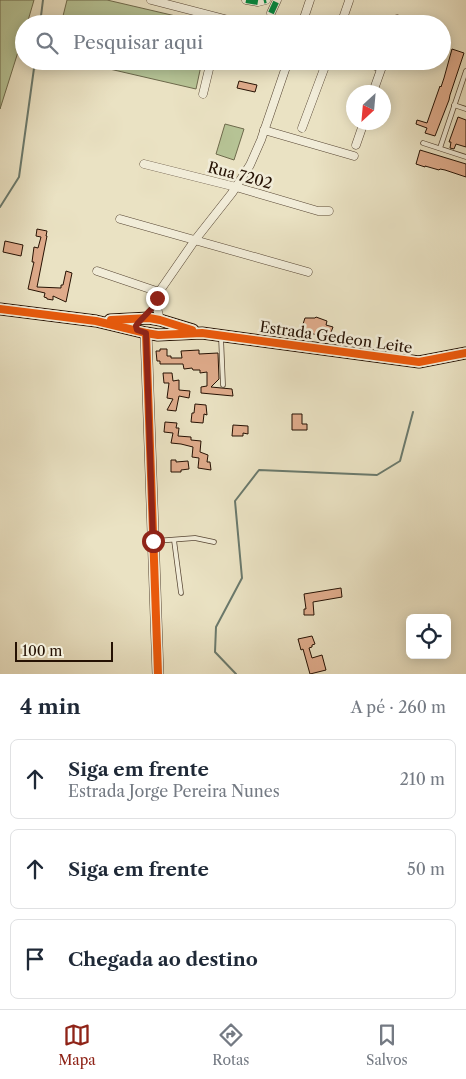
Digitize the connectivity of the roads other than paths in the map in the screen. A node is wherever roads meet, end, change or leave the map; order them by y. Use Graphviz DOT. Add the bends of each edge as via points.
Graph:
graph roads {
  1 [pos="151,0"];
  2 [pos="246,0"];
  3 [pos="266,0"];
  4 [pos="274,0"];
  5 [pos="310,0"];
  6 [pos="349,1"];
  7 [pos="271,13"];
  8 [pos="202,15"];
  9 [pos="305,15"];
  10 [pos="344,15"];
  11 [pos="209,70"];
  12 [pos="285,70"];
  13 [pos="324,70"];
  14 [pos="381,70"];
  15 [pos="466,71"];
  16 [pos="376,85"];
  17 [pos="203,94"];
  18 [pos="454,106"];
  19 [pos="466,109"];
  20 [pos="302,128"];
  21 [pos="264,130"];
  22 [pos="361,130"];
  23 [pos="423,142"];
  24 [pos="356,145"];
  25 [pos="440,148"];
  26 [pos="354,156"];
  27 [pos="466,157"];
  28 [pos="144,164"];
  29 [pos="236,187"];
  30 [pos="329,211"];
  31 [pos="120,219"];
  32 [pos="195,240"];
  33 [pos="96,271"];
  34 [pos="308,272"];
  35 [pos="159,292"];
  36 [pos="156,304"];
  37 [pos="0,309"];
  38 [pos="142,319"];
  39 [pos="160,320"];
  40 [pos="96,321"];
  41 [pos="147,333"];
  42 [pos="202,333"];
  43 [pos="221,336"];
  44 [pos="466,353"];
  45 [pos="224,385"];
  46 [pos="174,540"];
  47 [pos="153,541"];
  48 [pos="214,542"];
  49 [pos="181,593"];
  50 [pos="158,674"];
  1 -- 8 [label="street"];
  2 -- 3 [label="street"];
  4 -- 7 [label="street"];
  5 -- 9 [label="street"];
  6 -- 10 [label="street"];
  11 -- 17 [label="street"];
  12 -- 21 [label="street"];
  13 -- 20 [label="street"];
  14 -- 16 [label="street"];
  15 -- 18 [label="lane"];
  18 -- 19 [label="lane"];
  18 -- 25 [label="lane"];
  21 -- 26 [label="street"];
  21 -- 29 [label="street" via="250,165"];
  22 -- 24 [label="street"];
  23 -- 25 [label="lane"];
  25 -- 27 [label="lane"];
  28 -- 29 [label="street, Rua 7202"];
  29 -- 30 [label="street, Rua 7202" via="318,211"];
  29 -- 32 [label="street"];
  31 -- 32 [label="street"];
  32 -- 34 [label="street"];
  32 -- 35 [label="street"];
  33 -- 35 [label="street"];
  35 -- 36 [label="street"];
  36 -- 38 [label="street"];
  36 -- 39 [label="street"];
  37 -- 40 [label="main road, Estrada Gedeon Leite"];
  38 -- 39 [label="main road, Estrada Gedeon Leite"];
  38 -- 40 [label="main road, Estrada Gedeon Leite"];
  38 -- 41 [label="main road" via="136,326"];
  39 -- 41 [label="main road" via="161,328"];
  39 -- 42 [label="main road, Estrada Gedeon Leite"];
  40 -- 41 [label="main road, Estrada Gedeon Leite"];
  41 -- 42 [label="main road, Estrada Gedeon Leite"];
  41 -- 47 [label="street"];
  42 -- 43 [label="main road, Estrada Gedeon Leite"];
  43 -- 44 [label="main road, Estrada Gedeon Leite" via="419,362"];
  43 -- 45 [label="lane"];
  46 -- 47 [label="lane"];
  46 -- 48 [label="lane" via="195,538"];
  46 -- 49 [label="lane"];
  47 -- 50 [label="street"];
}
